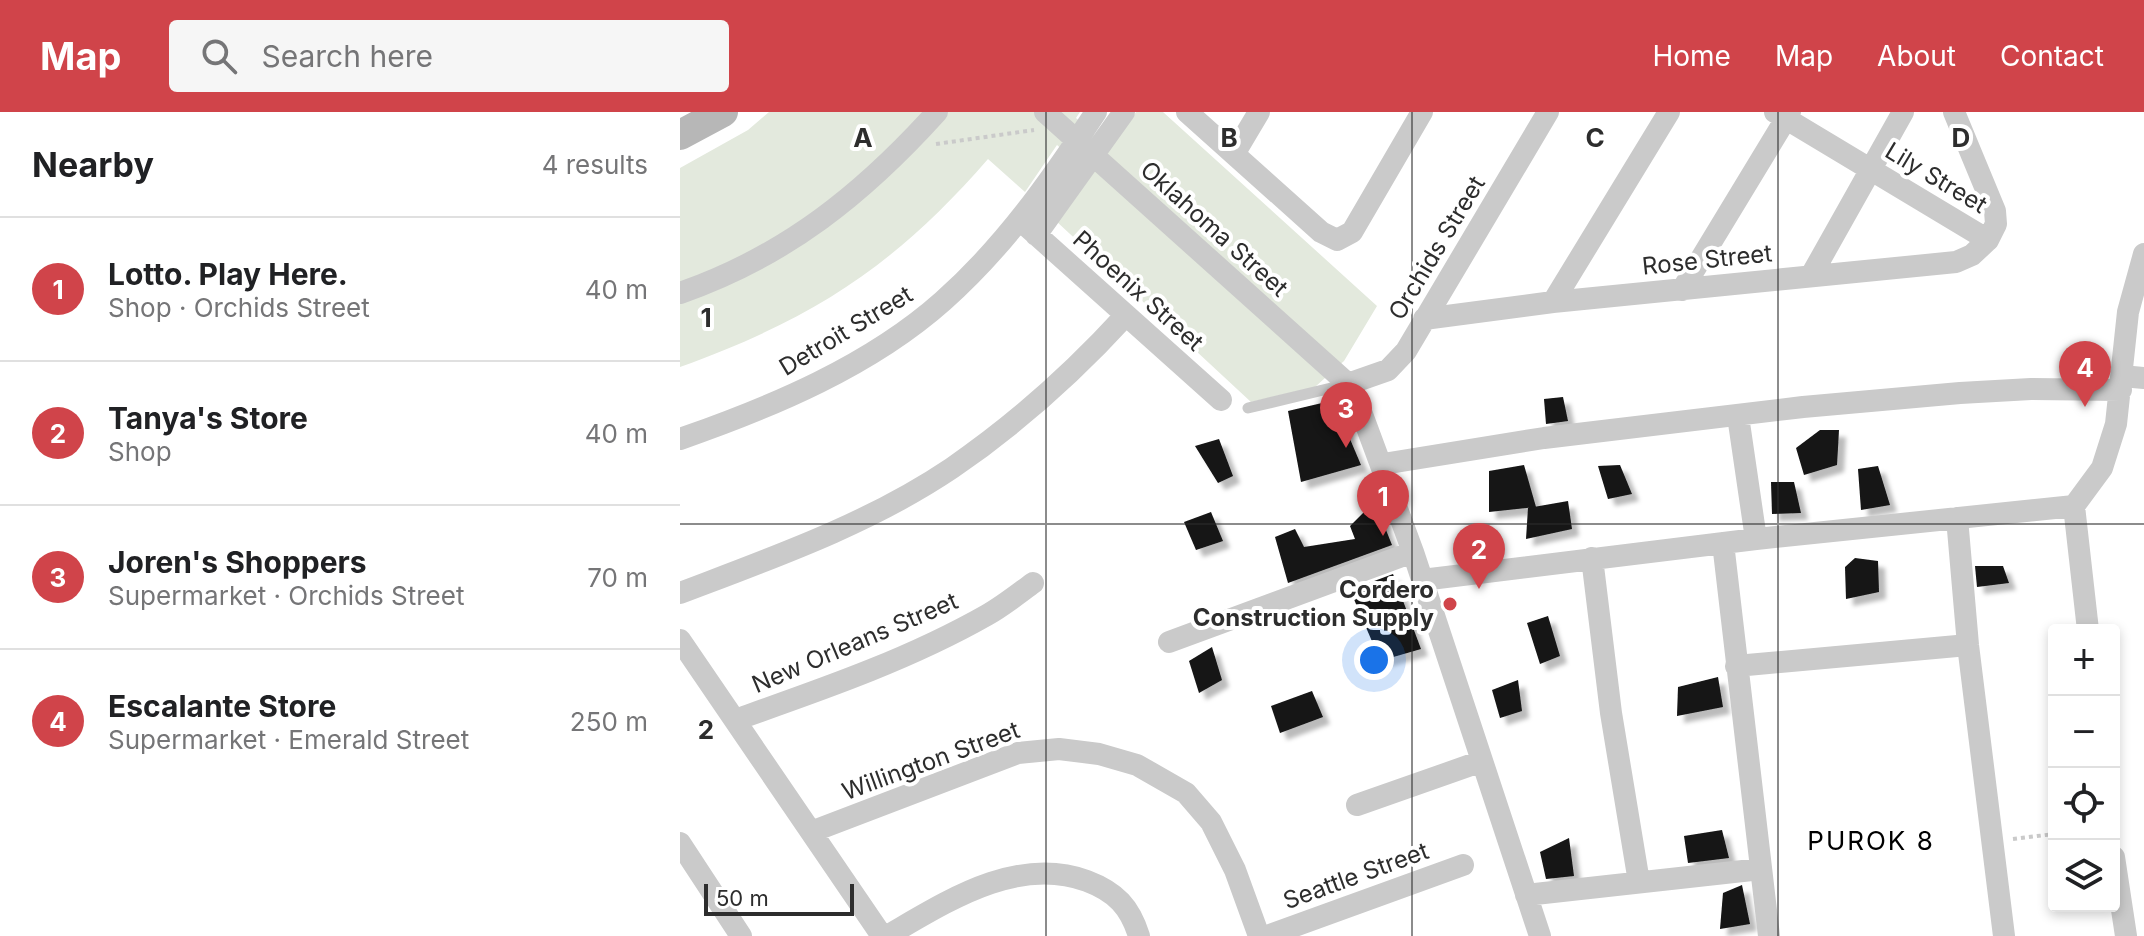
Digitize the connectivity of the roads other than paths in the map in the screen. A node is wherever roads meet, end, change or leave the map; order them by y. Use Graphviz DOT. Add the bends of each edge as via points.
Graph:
graph roads {
  1 [pos="723,112"];
  2 [pos="937,112"];
  3 [pos="1096,112"];
  4 [pos="1124,112"];
  5 [pos="1187,112"];
  6 [pos="1259,112"];
  7 [pos="1422,112"];
  8 [pos="1548,112"];
  9 [pos="1669,112"];
  10 [pos="1903,112"];
  11 [pos="1954,112"];
  12 [pos="1784,114"];
  13 [pos="1050,116"];
  14 [pos="680,135"];
  15 [pos="1086,148"];
  16 [pos="1234,154"];
  17 [pos="1871,170"];
  18 [pos="1028,228"];
  19 [pos="1988,240"];
  20 [pos="2144,254"];
  21 [pos="1812,274"];
  22 [pos="1682,290"];
  23 [pos="680,293"];
  24 [pos="1553,302"];
  25 [pos="1126,315"];
  26 [pos="1424,319"];
  27 [pos="2134,350"];
  28 [pos="2129,382"];
  29 [pos="1348,384"];
  30 [pos="1221,400"];
  31 [pos="1248,408"];
  32 [pos="1738,416"];
  33 [pos="680,439"];
  34 [pos="1383,464"];
  35 [pos="2074,506"];
  36 [pos="1957,518"];
  37 [pos="1756,539"];
  38 [pos="1723,543"];
  39 [pos="1413,552"];
  40 [pos="1592,558"];
  41 [pos="1422,580"];
  42 [pos="1033,583"];
  43 [pos="680,593"];
  44 [pos="2087,624"];
  45 [pos="680,640"];
  46 [pos="1169,642"];
  47 [pos="1968,645"];
  48 [pos="1736,666"];
  49 [pos="735,720"];
  50 [pos="1482,761"];
  51 [pos="1357,805"];
  52 [pos="811,832"];
  53 [pos="683,856"];
  54 [pos="1463,865"];
  55 [pos="1761,869"];
  56 [pos="1639,882"];
  57 [pos="1526,895"];
  58 [pos="2120,896"];
  59 [pos="741,936"];
  60 [pos="885,936"];
  61 [pos="1139,936"];
  62 [pos="1259,936"];
  63 [pos="1267,936"];
  64 [pos="1540,936"];
  65 [pos="1769,936"];
  66 [pos="2004,936"];
  67 [pos="2126,936"];
  1 -- 14 [label="main road"];
  2 -- 23 [label="street" via="858,193 818,222"];
  3 -- 15 [label="street, Detroit Street"];
  4 -- 15 [label="street, Detroit Street"];
  5 -- 16 [label="street"];
  6 -- 16 [label="street"];
  7 -- 16 [label="street" via="1352,232 1342,240 1327,237"];
  8 -- 26 [label="street, Orchids Street"];
  9 -- 24 [label="street"];
  10 -- 17 [label="street"];
  11 -- 19 [label="street" via="1995,208 1996,224"];
  12 -- 17 [label="street, Lily Street"];
  12 -- 22 [label="street"];
  13 -- 15 [label="street, Oklahoma Street"];
  15 -- 18 [label="street, Detroit Street"];
  15 -- 29 [label="street, Oklahoma Street"];
  17 -- 19 [label="street, Lily Street"];
  17 -- 21 [label="street"];
  18 -- 25 [label="street, Phoenix Street"];
  18 -- 33 [label="street, Detroit Street" via="881,346 767,406"];
  19 -- 21 [label="street, Rose Street" via="1956,262"];
  20 -- 27 [label="street" via="2128,312"];
  21 -- 22 [label="street, Rose Street"];
  22 -- 24 [label="street, Rose Street"];
  24 -- 26 [label="street, Rose Street"];
  25 -- 30 [label="street, Phoenix Street"];
  25 -- 43 [label="street" via="1049,393 950,469 822,537"];
  26 -- 29 [label="street, Orchids Street" via="1397,363"];
  27 -- 28 [label="street"];
  28 -- 32 [label="street"];
  28 -- 35 [label="street" via="2102,468"];
  29 -- 31 [label="lane"];
  29 -- 34 [label="street"];
  32 -- 34 [label="street" via="1544,438"];
  32 -- 37 [label="street"];
  34 -- 39 [label="street"];
  35 -- 36 [label="street"];
  35 -- 44 [label="street"];
  36 -- 37 [label="street"];
  36 -- 47 [label="street"];
  37 -- 38 [label="street"];
  38 -- 40 [label="street"];
  38 -- 48 [label="street"];
  39 -- 41 [label="street"];
  39 -- 46 [label="street"];
  40 -- 41 [label="street"];
  40 -- 56 [label="street"];
  41 -- 50 [label="street"];
  42 -- 49 [label="street, New Orleans Street" via="987,615 914,651"];
  45 -- 49 [label="street"];
  47 -- 48 [label="street"];
  47 -- 66 [label="street"];
  48 -- 55 [label="street"];
  49 -- 52 [label="street"];
  50 -- 51 [label="street"];
  50 -- 57 [label="street"];
  52 -- 60 [label="street"];
  52 -- 62 [label="street, Willington Street" via="1018,753 1059,749 1099,754 1137,765 1186,793 1211,822"];
  53 -- 59 [label="street"];
  54 -- 63 [label="street, Seattle Street"];
  55 -- 56 [label="street"];
  55 -- 65 [label="street"];
  56 -- 57 [label="street"];
  57 -- 64 [label="street"];
  58 -- 67 [label="street"];
  60 -- 61 [label="street" via="952,898 1001,879 1036,874 1069,875 1107,889 1132,915"];
}
